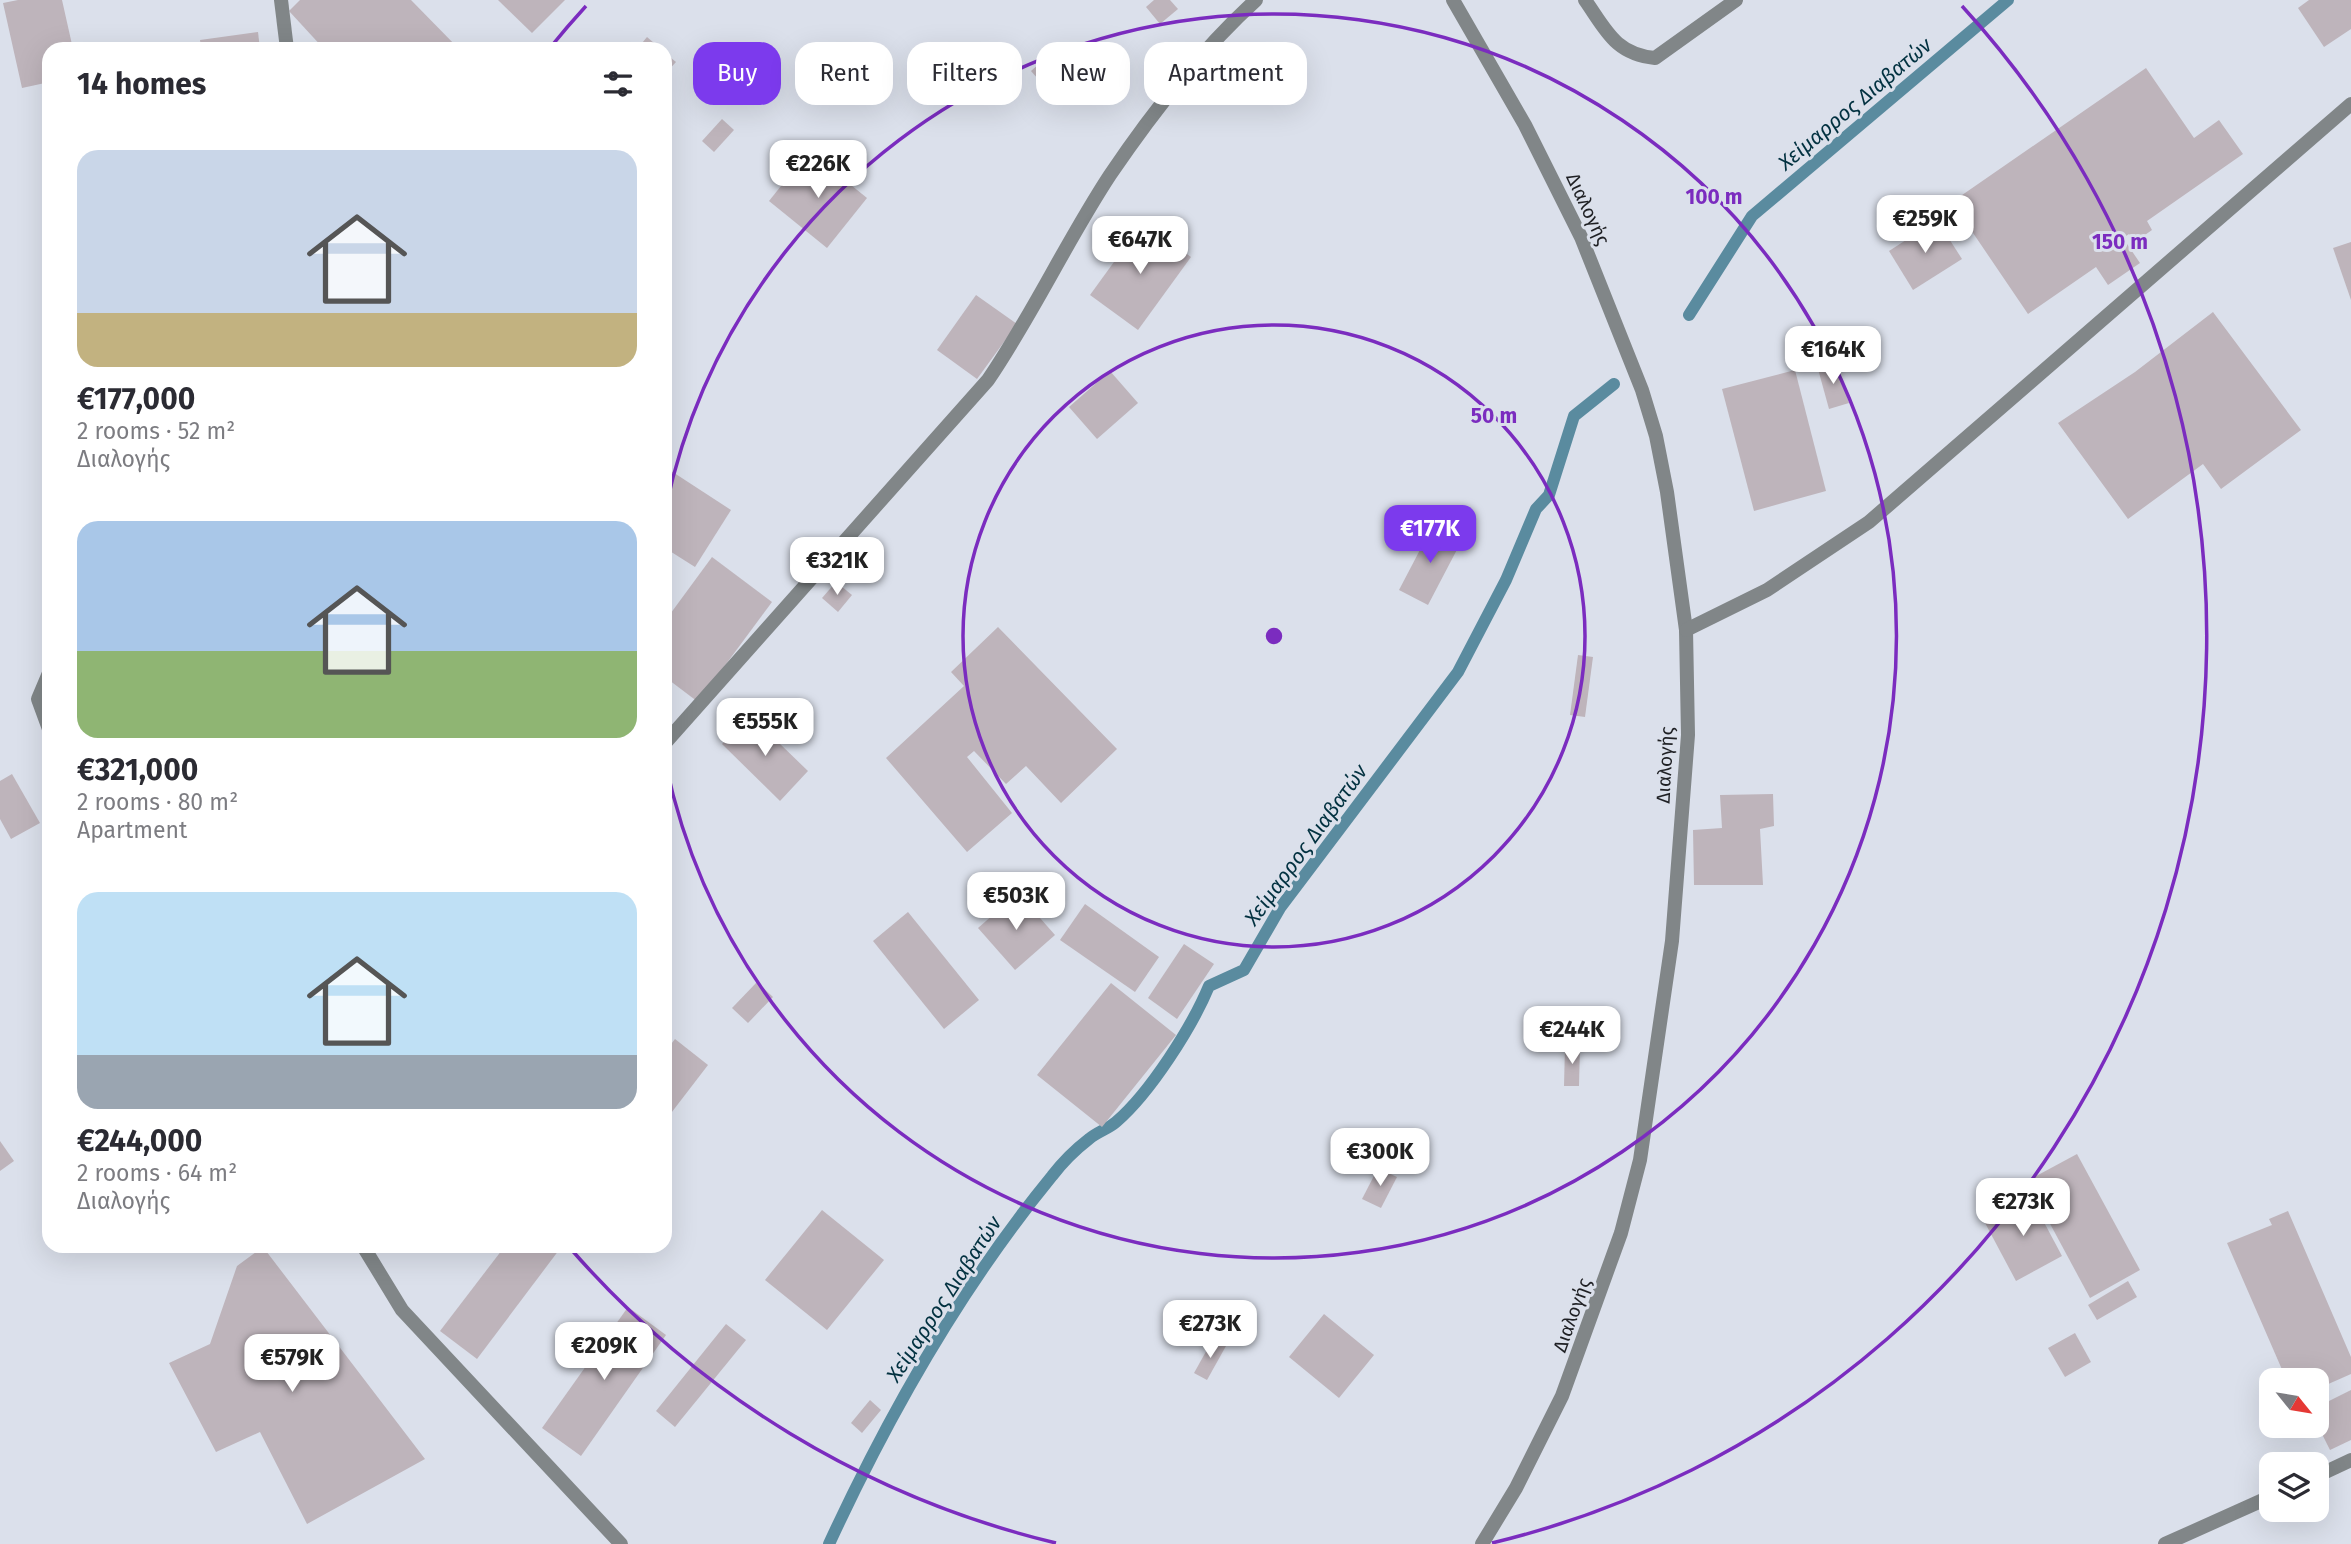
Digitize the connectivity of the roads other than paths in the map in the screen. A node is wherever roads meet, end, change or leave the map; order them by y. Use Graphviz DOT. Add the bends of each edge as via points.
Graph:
graph roads {
  1 [pos="281,0"];
  2 [pos="1256,0"];
  3 [pos="1453,0"];
  4 [pos="1585,0"];
  5 [pos="1736,0"];
  6 [pos="286,42"];
  7 [pos="2351,104"];
  8 [pos="1686,630"];
  9 [pos="42,690"];
  10 [pos="42,710"];
  11 [pos="672,735"];
  12 [pos="366,1253"];
  13 [pos="2351,1460"];
  14 [pos="2329,1470"];
  15 [pos="2259,1502"];
  16 [pos="621,1544"];
  17 [pos="1482,1544"];
  18 [pos="2165,1544"];
  1 -- 6 [label="street"];
  2 -- 11 [label="street" via="1180,81 1110,176 1021,332 988,380"];
  3 -- 8 [label="street, Διαλογής" via="1525,125 1581,237 1642,390 1667,492"];
  4 -- 5 [label="street" via="1615,43 1634,56 1655,58"];
  7 -- 8 [label="street" via="1869,522 1767,590"];
  8 -- 17 [label="street, Διαλογής" via="1688,735 1672,941 1640,1160 1621,1233 1562,1396"];
  9 -- 10 [label="street" via="38,699"];
  12 -- 16 [label="street" via="402,1310"];
  13 -- 14 [label="street"];
  15 -- 18 [label="street"];
}
